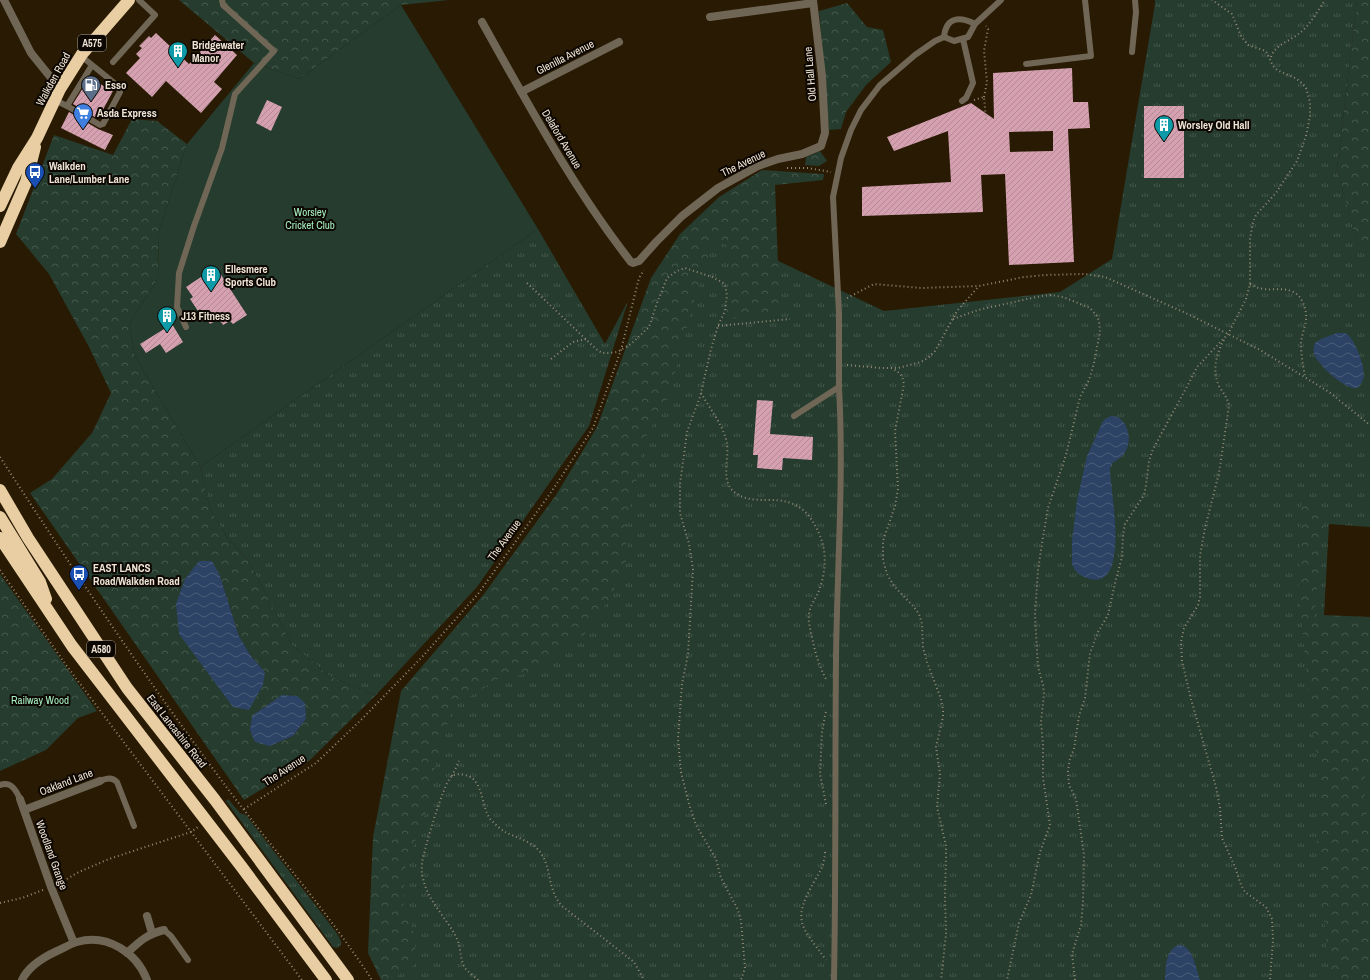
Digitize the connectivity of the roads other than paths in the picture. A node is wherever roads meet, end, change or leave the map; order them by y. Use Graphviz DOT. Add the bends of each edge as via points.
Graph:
graph roads {
  1 [pos="4,0"];
  2 [pos="129,0"];
  3 [pos="139,0"];
  4 [pos="222,0"];
  5 [pos="1001,0"];
  6 [pos="1085,0"];
  7 [pos="1135,0"];
  8 [pos="813,1"];
  9 [pos="710,16"];
  10 [pos="482,22"];
  11 [pos="975,24"];
  12 [pos="944,37"];
  13 [pos="963,39"];
  14 [pos="619,42"];
  15 [pos="1132,52"];
  16 [pos="81,56"];
  17 [pos="113,62"];
  18 [pos="1026,64"];
  19 [pos="92,65"];
  20 [pos="521,92"];
  21 [pos="58,94"];
  22 [pos="964,100"];
  23 [pos="67,106"];
  24 [pos="37,138"];
  25 [pos="821,146"];
  26 [pos="0,206"];
  27 [pos="0,242"];
  28 [pos="631,262"];
  29 [pos="186,327"];
  30 [pos="838,387"];
  31 [pos="794,416"];
  32 [pos="0,490"];
  33 [pos="0,517"];
  34 [pos="0,538"];
  35 [pos="50,614"];
  36 [pos="100,780"];
  37 [pos="0,785"];
  38 [pos="20,799"];
  39 [pos="24,810"];
  40 [pos="134,826"];
  41 [pos="147,916"];
  42 [pos="164,930"];
  43 [pos="152,933"];
  44 [pos="74,943"];
  45 [pos="127,953"];
  46 [pos="188,960"];
  47 [pos="22,980"];
  48 [pos="147,980"];
  49 [pos="326,980"];
  50 [pos="348,980"];
  51 [pos="834,980"];
  1 -- 21 [label="street" via="31,54"];
  2 -- 16 [label="highway, Walkden Road / A575"];
  3 -- 17 [label="lane" via="155,15"];
  4 -- 29 [label="lane" via="223,5 274,51 235,94 222,148 179,273 178,308"];
  5 -- 11 [label="lane"];
  6 -- 18 [label="lane" via="1091,56"];
  7 -- 15 [label="lane"];
  8 -- 9 [label="street"];
  8 -- 25 [label="street, Old Hall Lane" via="825,126"];
  10 -- 20 [label="street, Delaford Avenue"];
  11 -- 12 [label="lane" via="966,20 951,22 944,30"];
  11 -- 13 [label="lane" via="971,34"];
  12 -- 13 [label="lane" via="952,40"];
  12 -- 30 [label="lane" via="915,55 880,85 850,130 841,158 833,202 838,302"];
  13 -- 22 [label="lane" via="973,83"];
  14 -- 20 [label="street, Glenilla Avenue"];
  16 -- 19 [label="lane"];
  16 -- 21 [label="highway, Walkden Road / A575"];
  19 -- 23 [label="lane"];
  19 -- 23 [label="lane" via="118,86 120,92 103,124 100,125"];
  20 -- 28 [label="street, Delaford Avenue" via="574,181"];
  21 -- 23 [label="lane"];
  21 -- 24 [label="highway, Walkden Road / A575"];
  24 -- 26 [label="highway, Walkden Road / A575" via="18,168"];
  24 -- 27 [label="highway, Walkden Road / A575" via="26,182"];
  25 -- 28 [label="street, The Avenue" via="758,166 718,188 682,216 639,261"];
  30 -- 31 [label="lane"];
  30 -- 51 [label="lane" via="841,431 836,651"];
  32 -- 50 [label="highway, East Lancashire Road / A580" via="28,538 127,688 215,800"];
  33 -- 35 [label="highway" via="40,582"];
  34 -- 35 [label="highway, A580"];
  35 -- 49 [label="highway, A580"];
  36 -- 39 [label="street, Oakland Lane"];
  36 -- 40 [label="lane, Oakland Lane" via="110,778 117,782"];
  37 -- 38 [label="lane, Woodland Grange" via="12,786"];
  38 -- 39 [label="street, Woodland Grange"];
  39 -- 44 [label="street, Woodland Grange"];
  41 -- 43 [label="street"];
  42 -- 43 [label="street"];
  42 -- 46 [label="lane"];
  43 -- 45 [label="street"];
  44 -- 45 [label="street" via="102,941"];
  44 -- 47 [label="street" via="46,956 25,974"];
  45 -- 48 [label="street" via="140,966"];
}
